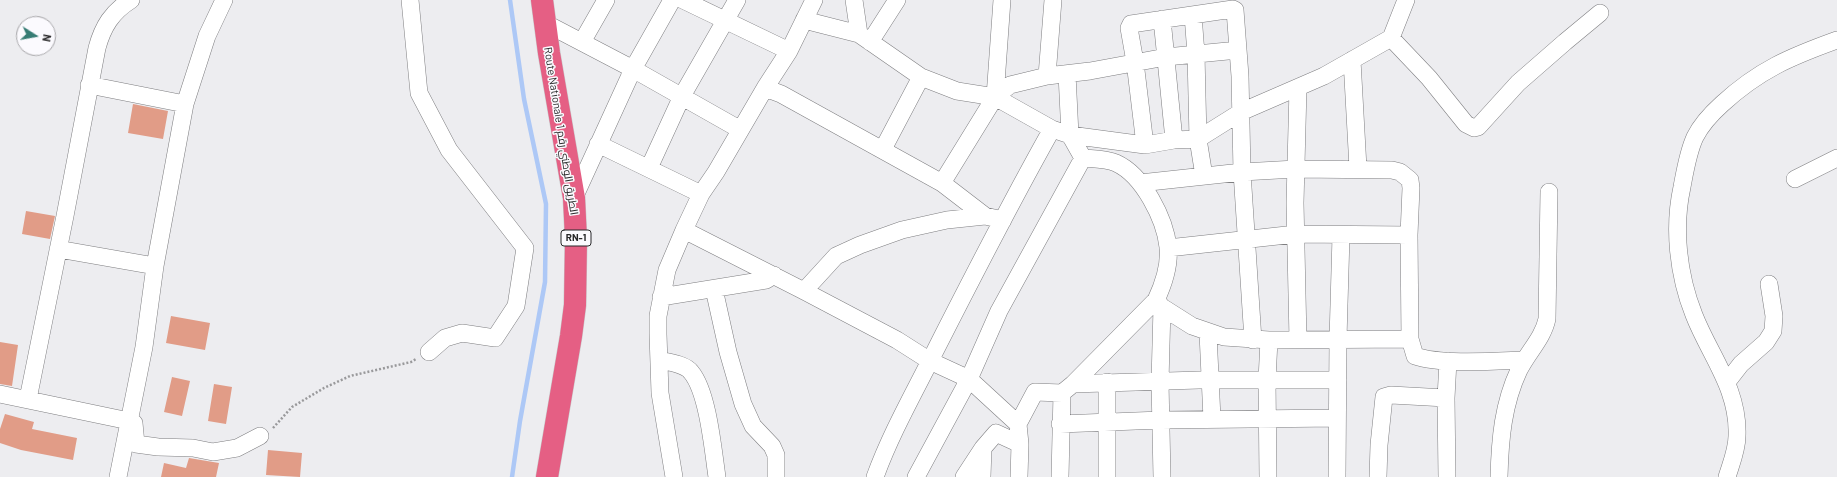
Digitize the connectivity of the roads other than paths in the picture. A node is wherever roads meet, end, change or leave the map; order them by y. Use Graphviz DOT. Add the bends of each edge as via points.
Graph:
graph roads {
  1 [pos="131,0"];
  2 [pos="224,0"];
  3 [pos="410,0"];
  4 [pos="542,0"];
  5 [pos="606,0"];
  6 [pos="672,0"];
  7 [pos="683,0"];
  8 [pos="737,0"];
  9 [pos="814,0"];
  10 [pos="854,0"];
  11 [pos="897,0"];
  12 [pos="1002,0"];
  13 [pos="1053,0"];
  14 [pos="1406,0"];
  15 [pos="1600,13"];
  16 [pos="1192,15"];
  17 [pos="1162,19"];
  18 [pos="804,20"];
  19 [pos="726,21"];
  20 [pos="545,23"];
  21 [pos="865,38"];
  22 [pos="1391,38"];
  23 [pos="1837,40"];
  24 [pos="582,42"];
  25 [pos="1238,50"];
  26 [pos="789,51"];
  27 [pos="1196,54"];
  28 [pos="1166,57"];
  29 [pos="1352,60"];
  30 [pos="1135,62"];
  31 [pos="633,69"];
  32 [pos="1067,74"];
  33 [pos="1047,76"];
  34 [pos="921,77"];
  35 [pos="89,85"];
  36 [pos="765,88"];
  37 [pos="1298,88"];
  38 [pos="682,96"];
  39 [pos="995,97"];
  40 [pos="186,104"];
  41 [pos="1241,112"];
  42 [pos="740,129"];
  43 [pos="1052,129"];
  44 [pos="1070,135"];
  45 [pos="1198,139"];
  46 [pos="1174,140"];
  47 [pos="598,144"];
  48 [pos="1145,145"];
  49 [pos="883,149"];
  50 [pos="1083,158"];
  51 [pos="1837,158"];
  52 [pos="649,168"];
  53 [pos="1358,168"];
  54 [pos="1296,169"];
  55 [pos="1242,172"];
  56 [pos="1204,176"];
  57 [pos="1795,179"];
  58 [pos="942,183"];
  59 [pos="1140,183"];
  60 [pos="1549,192"];
  61 [pos="701,194"];
  62 [pos="574,198"];
  63 [pos="985,216"];
  64 [pos="1003,220"];
  65 [pos="684,230"];
  66 [pos="1296,234"];
  67 [pos="1409,235"];
  68 [pos="1341,236"];
  69 [pos="1247,238"];
  70 [pos="1168,248"];
  71 [pos="58,249"];
  72 [pos="155,266"];
  73 [pos="774,275"];
  74 [pos="1769,284"];
  75 [pos="714,289"];
  76 [pos="804,291"];
  77 [pos="661,297"];
  78 [pos="1159,303"];
  79 [pos="1208,332"];
  80 [pos="1338,339"];
  81 [pos="1410,339"];
  82 [pos="1261,340"];
  83 [pos="1298,340"];
  84 [pos="429,352"];
  85 [pos="659,360"];
  86 [pos="1524,360"];
  87 [pos="930,361"];
  88 [pos="1448,361"];
  89 [pos="969,379"];
  90 [pos="1210,380"];
  91 [pos="1267,380"];
  92 [pos="1338,380"];
  93 [pos="1107,382"];
  94 [pos="1160,382"];
  95 [pos="1728,382"];
  96 [pos="1067,388"];
  97 [pos="0,394"];
  98 [pos="1446,398"];
  99 [pos="28,399"];
  100 [pos="130,414"];
  101 [pos="1338,418"];
  102 [pos="1212,419"];
  103 [pos="1267,419"];
  104 [pos="1161,420"];
  105 [pos="1108,422"];
  106 [pos="1018,424"];
  107 [pos="1060,424"];
  108 [pos="260,436"];
  109 [pos="1020,444"];
  110 [pos="983,448"];
  111 [pos="118,477"];
  112 [pos="548,477"];
  113 [pos="674,477"];
  114 [pos="717,477"];
  115 [pos="776,477"];
  116 [pos="874,477"];
  117 [pos="916,477"];
  118 [pos="964,477"];
  119 [pos="982,477"];
  120 [pos="1019,477"];
  121 [pos="1060,477"];
  122 [pos="1107,477"];
  123 [pos="1162,477"];
  124 [pos="1268,477"];
  125 [pos="1337,477"];
  126 [pos="1378,477"];
  127 [pos="1447,477"];
  128 [pos="1499,477"];
  129 [pos="1727,477"];
  1 -- 35 [label="street" via="117,9 102,31"];
  2 -- 40 [label="street" via="207,36"];
  3 -- 84 [label="street" via="419,93 449,150 525,248 516,306 495,338 462,333 445,338"];
  4 -- 20 [label="highway, Route Nationale الطريق الوطني رقم 1 / RN-1"];
  5 -- 24 [label="street"];
  6 -- 31 [label="street"];
  7 -- 19 [label="street"];
  8 -- 19 [label="street"];
  9 -- 18 [label="street"];
  10 -- 21 [label="street"];
  11 -- 21 [label="street"];
  12 -- 39 [label="street"];
  13 -- 33 [label="street"];
  14 -- 22 [label="street"];
  15 -- 22 [label="street" via="1518,83 1478,127 1474,128 1466,124 1429,78"];
  16 -- 17 [label="street"];
  16 -- 25 [label="street" via="1235,10"];
  16 -- 27 [label="street"];
  17 -- 28 [label="street"];
  17 -- 30 [label="street" via="1131,24 1129,28"];
  18 -- 21 [label="street"];
  18 -- 26 [label="street"];
  19 -- 26 [label="street"];
  19 -- 38 [label="street"];
  20 -- 24 [label="street"];
  20 -- 62 [label="highway, Route Nationale الطريق الوطني رقم 1 / RN-1"];
  21 -- 34 [label="street"];
  22 -- 29 [label="street"];
  23 -- 95 [label="street" via="1758,74 1711,114 1695,137 1678,206 1682,275 1694,315"];
  24 -- 31 [label="street"];
  25 -- 27 [label="street"];
  25 -- 41 [label="street"];
  26 -- 36 [label="street"];
  27 -- 28 [label="street"];
  27 -- 45 [label="street"];
  28 -- 30 [label="street"];
  28 -- 46 [label="street"];
  29 -- 37 [label="street"];
  29 -- 53 [label="street"];
  30 -- 32 [label="street"];
  30 -- 48 [label="street"];
  31 -- 38 [label="street"];
  31 -- 47 [label="street"];
  32 -- 33 [label="street"];
  32 -- 44 [label="street"];
  33 -- 39 [label="street" via="1010,85"];
  34 -- 39 [label="street" via="957,91"];
  34 -- 49 [label="street"];
  35 -- 40 [label="street"];
  35 -- 71 [label="street"];
  36 -- 42 [label="street"];
  36 -- 49 [label="street" via="782,94"];
  37 -- 41 [label="street"];
  37 -- 54 [label="street"];
  38 -- 42 [label="street"];
  38 -- 52 [label="street"];
  39 -- 43 [label="street"];
  39 -- 58 [label="street"];
  40 -- 72 [label="street"];
  41 -- 45 [label="street"];
  41 -- 55 [label="street"];
  42 -- 61 [label="street"];
  43 -- 44 [label="street"];
  43 -- 64 [label="street"];
  44 -- 48 [label="street"];
  44 -- 50 [label="street"];
  45 -- 46 [label="street"];
  45 -- 56 [label="street"];
  46 -- 48 [label="street"];
  47 -- 52 [label="street"];
  47 -- 62 [label="street"];
  49 -- 58 [label="street"];
  50 -- 59 [label="street" via="1116,163"];
  50 -- 89 [label="street" via="999,311"];
  51 -- 57 [label="street"];
  52 -- 61 [label="street"];
  53 -- 54 [label="street"];
  53 -- 67 [label="street" via="1392,170 1400,172 1410,180"];
  54 -- 55 [label="street"];
  54 -- 66 [label="street"];
  55 -- 56 [label="street"];
  55 -- 69 [label="street"];
  56 -- 59 [label="street"];
  58 -- 63 [label="street"];
  59 -- 70 [label="street" via="1146,189 1166,233"];
  60 -- 86 [label="street" via="1547,319 1541,336"];
  61 -- 65 [label="street"];
  62 -- 112 [label="highway, Route Nationale الطريق الوطني رقم 1 / RN-1" via="575,305"];
  63 -- 64 [label="street"];
  63 -- 76 [label="street" via="946,220 902,230 860,245 836,256"];
  64 -- 87 [label="street"];
  65 -- 73 [label="street"];
  65 -- 77 [label="street" via="667,270"];
  66 -- 68 [label="street"];
  66 -- 69 [label="street"];
  66 -- 83 [label="street"];
  67 -- 68 [label="street"];
  67 -- 81 [label="street"];
  68 -- 80 [label="street"];
  69 -- 70 [label="street"];
  69 -- 82 [label="street"];
  70 -- 78 [label="street"];
  71 -- 72 [label="street"];
  71 -- 99 [label="street"];
  72 -- 100 [label="street" via="144,347"];
  73 -- 75 [label="street" via="766,280"];
  73 -- 76 [label="street"];
  74 -- 95 [label="street" via="1774,316 1773,331 1766,342 1741,364"];
  75 -- 77 [label="street"];
  75 -- 115 [label="street" via="733,374 753,426 772,446 776,455"];
  76 -- 87 [label="street" via="897,340"];
  77 -- 85 [label="street" via="658,316"];
  78 -- 79 [label="street" via="1192,326"];
  78 -- 94 [label="street"];
  78 -- 96 [label="street"];
  79 -- 82 [label="street" via="1224,337"];
  79 -- 90 [label="street"];
  80 -- 81 [label="street"];
  80 -- 83 [label="street"];
  80 -- 92 [label="street"];
  81 -- 88 [label="street" via="1415,356"];
  82 -- 83 [label="street"];
  82 -- 91 [label="street"];
  85 -- 113 [label="street" via="663,418"];
  85 -- 114 [label="street" via="691,371 706,407"];
  86 -- 88 [label="street"];
  86 -- 128 [label="street" via="1505,408"];
  87 -- 89 [label="street"];
  87 -- 116 [label="street"];
  88 -- 98 [label="street"];
  89 -- 106 [label="street"];
  89 -- 117 [label="street"];
  90 -- 91 [label="street"];
  90 -- 94 [label="street"];
  90 -- 102 [label="street"];
  91 -- 92 [label="street"];
  91 -- 103 [label="street"];
  92 -- 101 [label="street"];
  93 -- 94 [label="street"];
  93 -- 96 [label="street"];
  93 -- 105 [label="street"];
  94 -- 104 [label="street"];
  95 -- 129 [label="street" via="1736,410 1738,436"];
  96 -- 106 [label="street" via="1035,392"];
  96 -- 107 [label="street"];
  97 -- 99 [label="street"];
  98 -- 126 [label="street" via="1391,395 1384,397 1378,445"];
  98 -- 127 [label="street"];
  99 -- 100 [label="street"];
  100 -- 108 [label="street" via="136,444 213,452 237,448"];
  100 -- 111 [label="street"];
  101 -- 103 [label="street"];
  101 -- 125 [label="street"];
  102 -- 103 [label="street"];
  102 -- 104 [label="street"];
  103 -- 124 [label="street"];
  104 -- 105 [label="street"];
  104 -- 123 [label="street"];
  105 -- 107 [label="street"];
  105 -- 122 [label="street"];
  106 -- 109 [label="street"];
  107 -- 121 [label="street"];
  109 -- 110 [label="street" via="996,433"];
  109 -- 120 [label="street"];
  110 -- 118 [label="street"];
  110 -- 119 [label="street"];
}
